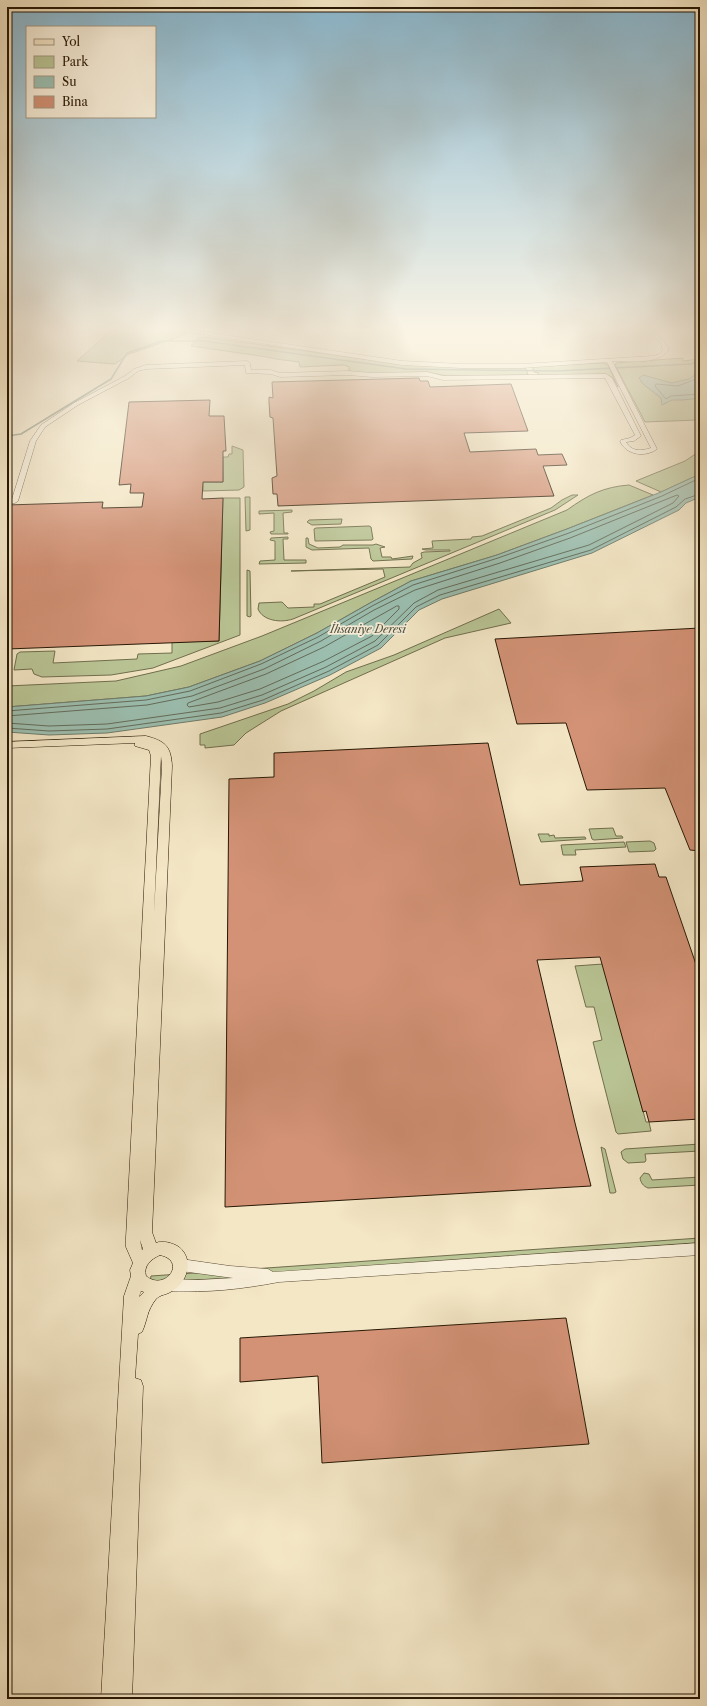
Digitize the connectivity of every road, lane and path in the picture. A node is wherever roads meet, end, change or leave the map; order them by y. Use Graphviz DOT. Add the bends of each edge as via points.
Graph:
graph roads {
  1 [pos="69,409"];
  2 [pos="624,409"];
  3 [pos="634,409"];
  4 [pos="7,501"];
  5 [pos="7,745"];
  6 [pos="7,750"];
  7 [pos="700,1249"];
  8 [pos="151,1251"];
  9 [pos="181,1265"];
  10 [pos="139,1269"];
  11 [pos="279,1276"];
  12 [pos="163,1286"];
  13 [pos="110,1699"];
  14 [pos="123,1699"];
  1 -- 4 [label="street" via="43,426 33,441 15,500"];
  2 -- 3 [label="street" via="638,436 623,441 625,445 634,452 652,450 653,447"];
  5 -- 8 [label="main road" via="146,739 159,742 166,752 145,1232"];
  6 -- 10 [label="main road" via="143,744 153,748 156,756 133,1238"];
  7 -- 11 [label="street"];
  8 -- 9 [label="main road" via="160,1248 172,1250 177,1254"];
  8 -- 10 [label="main road" via="143,1257"];
  9 -- 11 [label="street"];
  9 -- 12 [label="main road" via="178,1276"];
  10 -- 12 [label="main road" via="145,1284"];
  10 -- 13 [label="main road" via="132,1296"];
  11 -- 12 [label="street" via="217,1286"];
  12 -- 14 [label="main road" via="141,1306 137,1317"];
}
